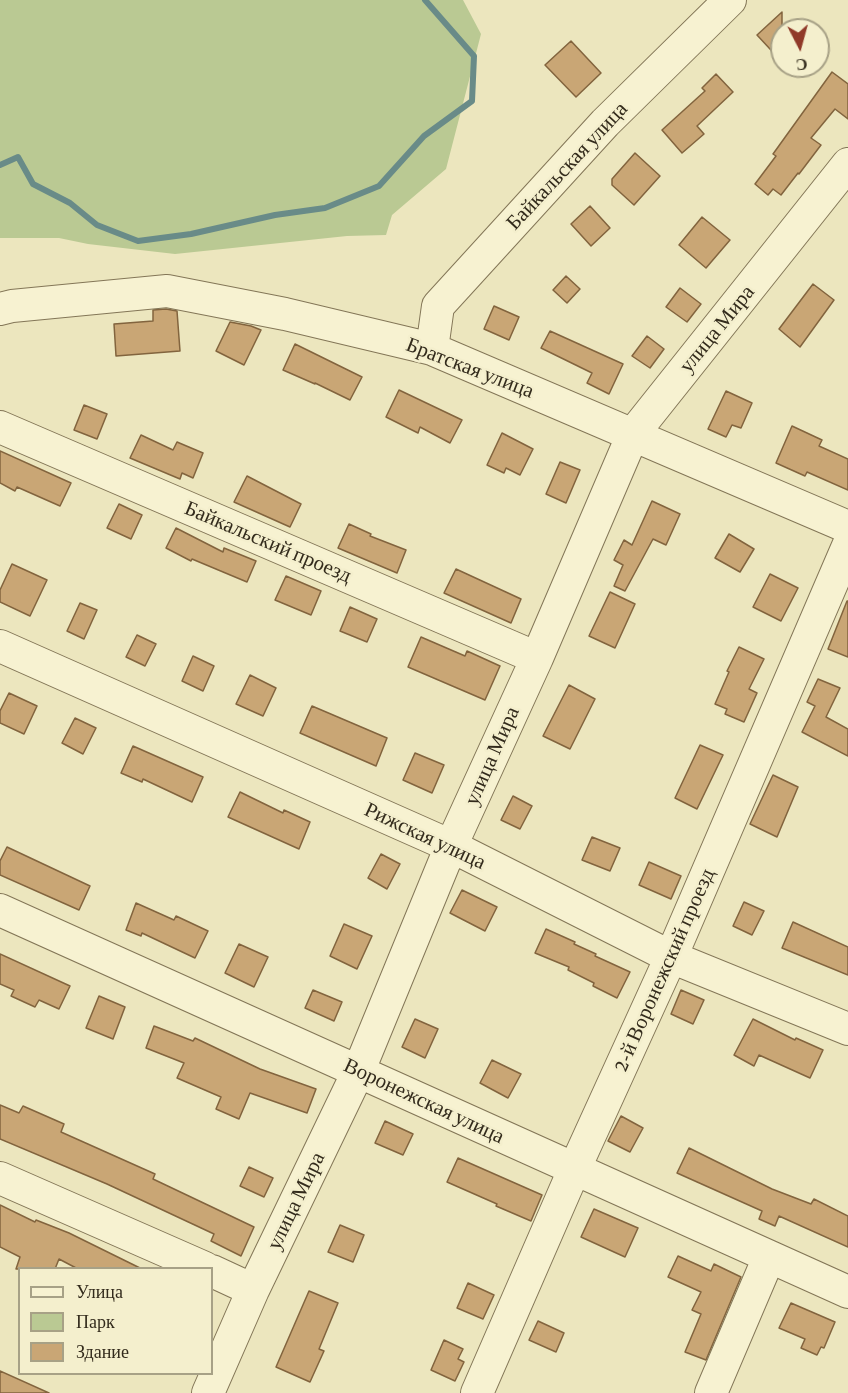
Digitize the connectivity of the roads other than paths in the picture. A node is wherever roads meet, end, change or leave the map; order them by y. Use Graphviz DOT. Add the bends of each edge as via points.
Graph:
graph roads {
  1 [pos="730,0"];
  2 [pos="848,164"];
  3 [pos="0,309"];
  4 [pos="432,349"];
  5 [pos="0,427"];
  6 [pos="633,434"];
  7 [pos="848,526"];
  8 [pos="848,546"];
  9 [pos="0,646"];
  10 [pos="537,658"];
  11 [pos="451,846"];
  12 [pos="0,910"];
  13 [pos="671,957"];
  14 [pos="848,1029"];
  15 [pos="358,1070"];
  16 [pos="574,1170"];
  17 [pos="0,1178"];
  18 [pos="769,1257"];
  19 [pos="200,1267"];
  20 [pos="213,1271"];
  21 [pos="253,1290"];
  22 [pos="848,1292"];
  23 [pos="208,1393"];
  24 [pos="477,1393"];
  25 [pos="711,1393"];
  1 -- 4 [label="street, Байкальская улица" via="605,123 438,306"];
  2 -- 6 [label="street, улица Мира"];
  3 -- 4 [label="street, Братская улица" via="167,291"];
  4 -- 6 [label="street, Братская улица"];
  5 -- 10 [label="street, Байкальский проезд"];
  6 -- 7 [label="street, Братская улица"];
  6 -- 10 [label="street, улица Мира"];
  8 -- 13 [label="street, 2-й Воронежский проезд"];
  9 -- 11 [label="street, Рижская улица"];
  10 -- 11 [label="street, улица Мира"];
  11 -- 13 [label="street, Рижская улица"];
  11 -- 15 [label="street, улица Мира"];
  12 -- 15 [label="street, Воронежская улица"];
  13 -- 14 [label="street, Рижская улица"];
  13 -- 16 [label="street, 2-й Воронежский проезд"];
  15 -- 16 [label="street, Воронежская улица"];
  15 -- 21 [label="street, улица Мира"];
  16 -- 18 [label="street, Воронежская улица"];
  16 -- 24 [label="street, 2-й Воронежский проезд"];
  17 -- 19 [label="street"];
  18 -- 22 [label="street, Воронежская улица"];
  18 -- 25 [label="street"];
  20 -- 21 [label="street"];
  21 -- 23 [label="street, улица Мира"];
}
